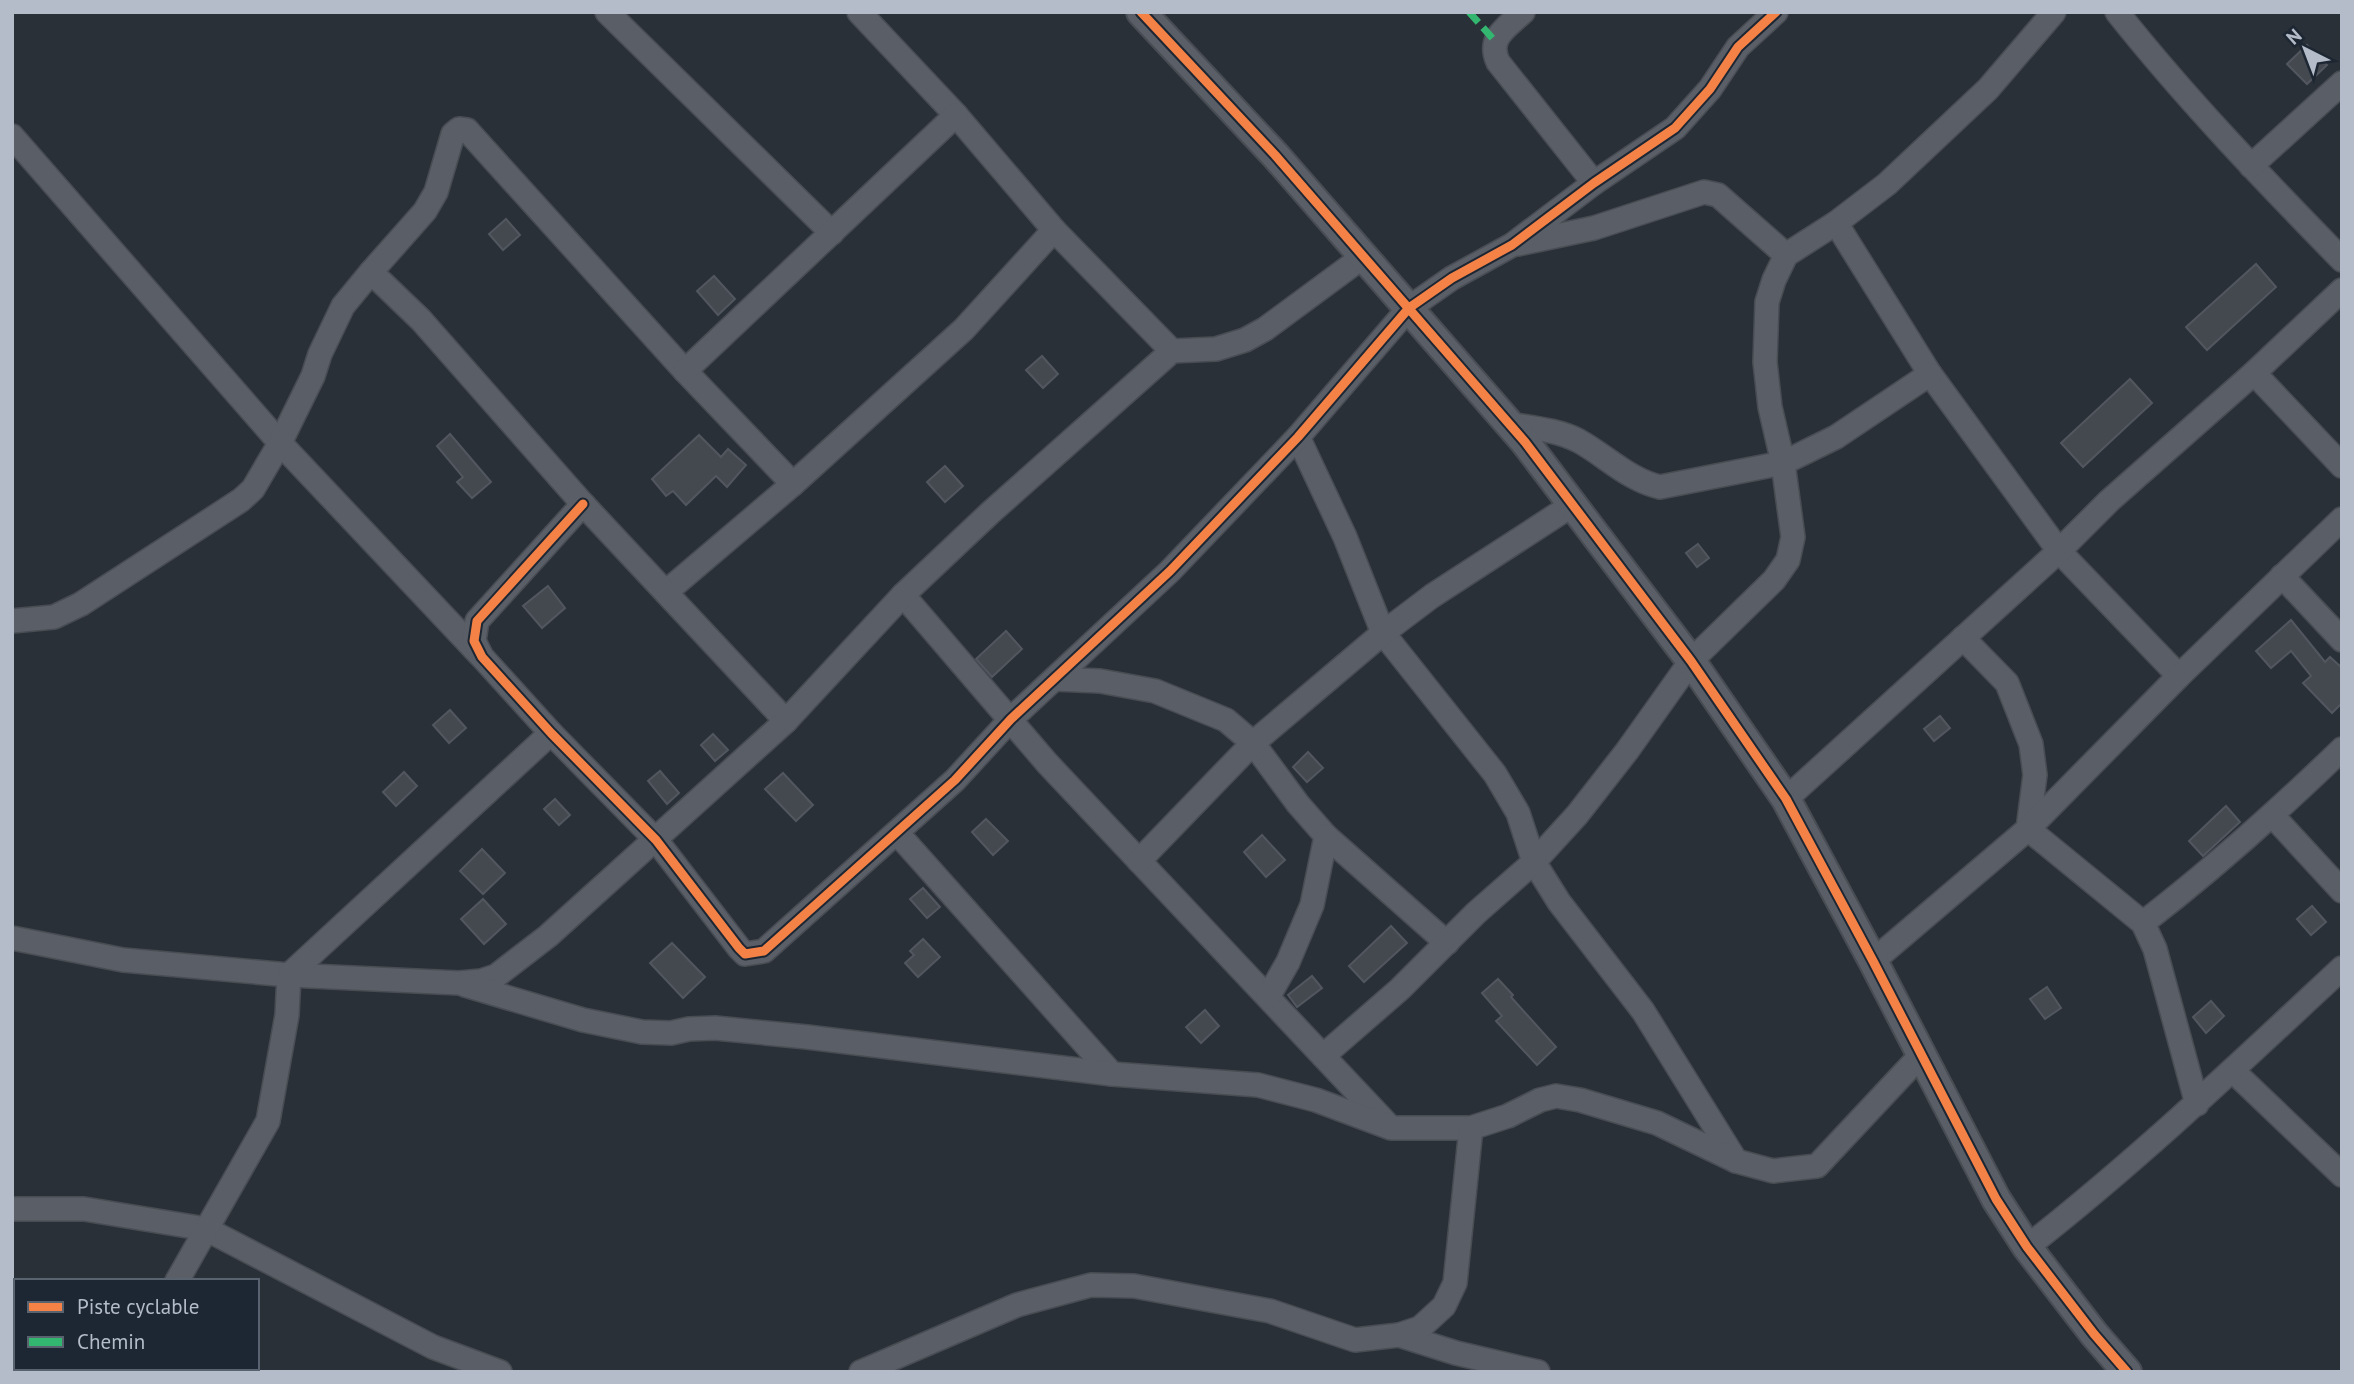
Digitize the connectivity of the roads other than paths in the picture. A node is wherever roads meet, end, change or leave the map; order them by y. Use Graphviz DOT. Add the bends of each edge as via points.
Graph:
graph roads {
  1 [pos="607,12"];
  2 [pos="859,12"];
  3 [pos="1141,12"];
  4 [pos="1523,12"];
  5 [pos="1776,12"];
  6 [pos="2117,12"];
  7 [pos="2053,13"];
  8 [pos="2342,83"];
  9 [pos="956,115"];
  10 [pos="12,136"];
  11 [pos="2251,166"];
  12 [pos="1594,183"];
  13 [pos="1836,223"];
  14 [pos="1054,230"];
  15 [pos="832,233"];
  16 [pos="1512,246"];
  17 [pos="1786,255"];
  18 [pos="1364,256"];
  19 [pos="2342,260"];
  20 [pos="371,272"];
  21 [pos="2342,290"];
  22 [pos="1409,308"];
  23 [pos="1172,351"];
  24 [pos="685,371"];
  25 [pos="2254,373"];
  26 [pos="1930,374"];
  27 [pos="1509,424"];
  28 [pos="1298,438"];
  29 [pos="280,443"];
  30 [pos="1783,463"];
  31 [pos="2342,466"];
  32 [pos="793,484"];
  33 [pos="583,504"];
  34 [pos="1572,505"];
  35 [pos="2342,519"];
  36 [pos="2059,551"];
  37 [pos="2282,576"];
  38 [pos="666,592"];
  39 [pos="903,595"];
  40 [pos="12,621"];
  41 [pos="1382,633"];
  42 [pos="1963,638"];
  43 [pos="2342,640"];
  44 [pos="482,657"];
  45 [pos="1691,661"];
  46 [pos="2179,676"];
  47 [pos="1055,679"];
  48 [pos="1011,719"];
  49 [pos="786,721"];
  50 [pos="551,733"];
  51 [pos="1253,743"];
  52 [pos="2342,749"];
  53 [pos="1786,799"];
  54 [pos="2272,815"];
  55 [pos="2028,829"];
  56 [pos="898,834"];
  57 [pos="1326,836"];
  58 [pos="656,840"];
  59 [pos="1139,861"];
  60 [pos="1534,862"];
  61 [pos="2342,891"];
  62 [pos="2143,923"];
  63 [pos="12,938"];
  64 [pos="1447,943"];
  65 [pos="1873,961"];
  66 [pos="2342,968"];
  67 [pos="289,975"];
  68 [pos="458,983"];
  69 [pos="1268,997"];
  70 [pos="1921,1055"];
  71 [pos="1323,1056"];
  72 [pos="2234,1072"];
  73 [pos="1112,1074"];
  74 [pos="2197,1104"];
  75 [pos="1391,1128"];
  76 [pos="1471,1128"];
  77 [pos="1737,1161"];
  78 [pos="2342,1175"];
  79 [pos="12,1209"];
  80 [pos="206,1228"];
  81 [pos="2027,1247"];
  82 [pos="178,1279"];
  83 [pos="1399,1335"];
  84 [pos="2119,1368"];
  85 [pos="500,1372"];
  86 [pos="861,1372"];
  87 [pos="1538,1372"];
  1 -- 15 [label="street"];
  2 -- 9 [label="street"];
  3 -- 18 [label="street"];
  4 -- 12 [label="street" via="1495,41 1498,62"];
  5 -- 12 [label="street" via="1738,47 1710,89 1675,128"];
  6 -- 11 [label="street"];
  7 -- 13 [label="street" via="1988,89 1887,184"];
  8 -- 11 [label="street"];
  9 -- 14 [label="street"];
  9 -- 15 [label="street"];
  10 -- 29 [label="street"];
  11 -- 19 [label="street"];
  12 -- 16 [label="street"];
  13 -- 17 [label="street"];
  13 -- 26 [label="street"];
  14 -- 23 [label="street"];
  14 -- 32 [label="street" via="964,329"];
  15 -- 24 [label="street"];
  16 -- 17 [label="street" via="1594,228 1704,192 1718,195"];
  16 -- 22 [label="street" via="1452,278"];
  17 -- 30 [label="street" via="1767,302 1765,362"];
  18 -- 22 [label="street"];
  18 -- 23 [label="street" via="1245,340 1216,349"];
  20 -- 24 [label="street" via="425,211 436,191 453,134 467,130"];
  20 -- 29 [label="street" via="343,306"];
  20 -- 33 [label="street" via="421,320"];
  21 -- 25 [label="street"];
  22 -- 27 [label="street"];
  22 -- 28 [label="street"];
  23 -- 39 [label="street"];
  24 -- 32 [label="street"];
  25 -- 31 [label="street"];
  25 -- 36 [label="street"];
  26 -- 30 [label="street" via="1836,437"];
  26 -- 36 [label="street"];
  27 -- 30 [label="street" via="1576,440 1645,484 1660,487"];
  27 -- 34 [label="street"];
  28 -- 41 [label="street" via="1345,537"];
  28 -- 47 [label="street" via="1170,571"];
  29 -- 40 [label="street" via="253,489 241,500 81,604 54,617"];
  29 -- 44 [label="street"];
  30 -- 45 [label="street" via="1793,537 1788,560 1774,580"];
  32 -- 38 [label="street"];
  33 -- 38 [label="street"];
  33 -- 44 [label="street" via="477,621 474,641"];
  34 -- 41 [label="street"];
  34 -- 45 [label="street"];
  35 -- 37 [label="street"];
  36 -- 42 [label="street"];
  36 -- 46 [label="street"];
  37 -- 43 [label="street"];
  37 -- 46 [label="street"];
  38 -- 49 [label="street"];
  39 -- 48 [label="street"];
  39 -- 49 [label="street"];
  41 -- 51 [label="street"];
  41 -- 60 [label="street" via="1495,774 1518,813"];
  42 -- 53 [label="street"];
  42 -- 55 [label="street" via="2007,683 2031,744 2035,775"];
  44 -- 50 [label="street"];
  45 -- 53 [label="street"];
  45 -- 60 [label="street" via="1627,751"];
  46 -- 55 [label="street"];
  47 -- 48 [label="street"];
  47 -- 51 [label="street" via="1155,691 1226,720"];
  48 -- 56 [label="street"];
  48 -- 59 [label="street"];
  49 -- 58 [label="street"];
  50 -- 58 [label="street"];
  50 -- 67 [label="street"];
  51 -- 57 [label="street"];
  51 -- 59 [label="street"];
  52 -- 54 [label="street"];
  53 -- 65 [label="street"];
  54 -- 61 [label="street"];
  54 -- 62 [label="street"];
  55 -- 62 [label="street"];
  55 -- 65 [label="street"];
  56 -- 58 [label="street" via="774,943 753,954 739,948"];
  56 -- 73 [label="street"];
  57 -- 64 [label="street"];
  57 -- 69 [label="street" via="1312,905"];
  58 -- 68 [label="street" via="508,969 481,982"];
  59 -- 69 [label="street"];
  60 -- 64 [label="street"];
  60 -- 77 [label="street" via="1643,1011"];
  62 -- 74 [label="street" via="2155,949"];
  63 -- 67 [label="street" via="123,960"];
  64 -- 71 [label="street"];
  65 -- 70 [label="street"];
  66 -- 72 [label="street"];
  67 -- 68 [label="street"];
  67 -- 80 [label="street" via="268,1121"];
  68 -- 73 [label="street" via="583,1020 642,1032 715,1028"];
  69 -- 71 [label="street"];
  70 -- 77 [label="street" via="1817,1167 1773,1171"];
  70 -- 81 [label="street" via="1996,1199"];
  71 -- 75 [label="street"];
  72 -- 74 [label="street"];
  72 -- 78 [label="street"];
  73 -- 75 [label="street" via="1258,1085 1316,1100"];
  74 -- 81 [label="street"];
  75 -- 76 [label="street"];
  76 -- 77 [label="street" via="1556,1096 1657,1123"];
  76 -- 83 [label="street" via="1455,1283 1444,1306 1420,1328"];
  79 -- 80 [label="street" via="84,1209"];
  80 -- 82 [label="street"];
  80 -- 85 [label="street" via="433,1347"];
  81 -- 84 [label="street"];
  83 -- 86 [label="street" via="1355,1340 1270,1311 1133,1286 1091,1284 1017,1305"];
  83 -- 87 [label="street"];
}
